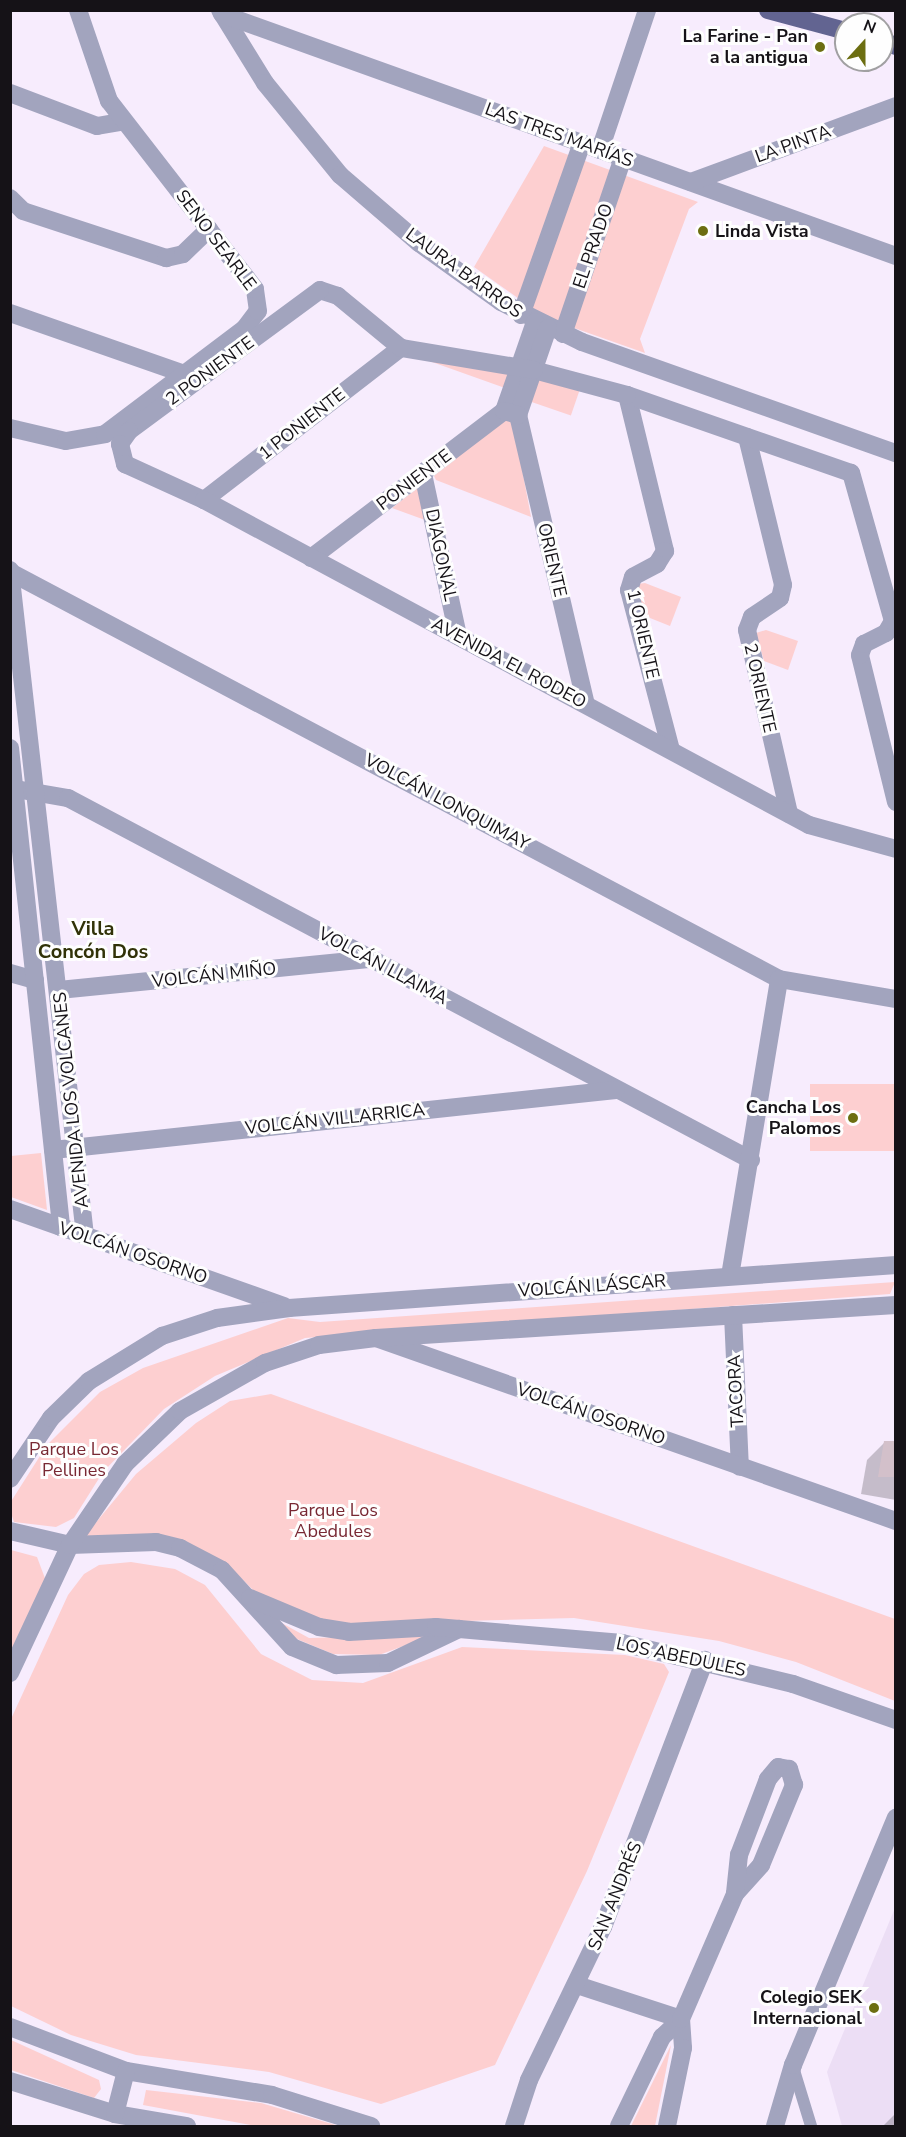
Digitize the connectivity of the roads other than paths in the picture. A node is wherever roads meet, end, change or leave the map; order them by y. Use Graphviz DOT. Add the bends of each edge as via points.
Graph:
graph roads {
  1 [pos="78,10"];
  2 [pos="648,10"];
  3 [pos="768,10"];
  4 [pos="812,10"];
  5 [pos="221,12"];
  6 [pos="834,20"];
  7 [pos="834,28"];
  8 [pos="10,93"];
  9 [pos="896,106"];
  10 [pos="124,121"];
  11 [pos="582,143"];
  12 [pos="600,150"];
  13 [pos="623,158"];
  14 [pos="691,182"];
  15 [pos="10,198"];
  16 [pos="209,229"];
  17 [pos="896,256"];
  18 [pos="10,313"];
  19 [pos="542,325"];
  20 [pos="401,348"];
  21 [pos="526,369"];
  22 [pos="184,374"];
  23 [pos="627,395"];
  24 [pos="511,413"];
  25 [pos="10,428"];
  26 [pos="747,437"];
  27 [pos="890,447"];
  28 [pos="125,464"];
  29 [pos="423,474"];
  30 [pos="204,500"];
  31 [pos="311,558"];
  32 [pos="11,572"];
  33 [pos="458,636"];
  34 [pos="586,704"];
  35 [pos="10,748"];
  36 [pos="671,750"];
  37 [pos="13,788"];
  38 [pos="38,792"];
  39 [pos="896,802"];
  40 [pos="789,814"];
  41 [pos="896,849"];
  42 [pos="368,959"];
  43 [pos="10,973"];
  44 [pos="779,979"];
  45 [pos="36,980"];
  46 [pos="59,990"];
  47 [pos="896,999"];
  48 [pos="616,1090"];
  49 [pos="76,1147"];
  50 [pos="53,1150"];
  51 [pos="750,1160"];
  52 [pos="10,1209"];
  53 [pos="62,1227"];
  54 [pos="85,1236"];
  55 [pos="896,1265"];
  56 [pos="730,1276"];
  57 [pos="894,1305"];
  58 [pos="289,1308"];
  59 [pos="733,1315"];
  60 [pos="376,1338"];
  61 [pos="740,1467"];
  62 [pos="10,1479"];
  63 [pos="896,1521"];
  64 [pos="10,1531"];
  65 [pos="70,1545"];
  66 [pos="250,1598"];
  67 [pos="459,1629"];
  68 [pos="705,1660"];
  69 [pos="10,1673"];
  70 [pos="896,1720"];
  71 [pos="896,1818"];
  72 [pos="735,1894"];
  73 [pos="576,1985"];
  74 [pos="681,2019"];
  75 [pos="10,2027"];
  76 [pos="793,2065"];
  77 [pos="126,2071"];
  78 [pos="10,2081"];
  79 [pos="115,2114"];
  80 [pos="187,2127"];
  81 [pos="371,2127"];
  82 [pos="514,2127"];
  83 [pos="619,2127"];
  84 [pos="667,2127"];
  85 [pos="775,2127"];
  86 [pos="811,2127"];
  1 -- 10 [label="street, SENO SEARLE" via="109,100"];
  2 -- 12 [label="street"];
  3 -- 7 [label="main road"];
  4 -- 6 [label="main road"];
  5 -- 11 [label="street, LAS TRES MARÍAS"];
  5 -- 19 [label="street, LAURA BARROS" via="265,83 340,175 419,243"];
  8 -- 10 [label="street" via="97,126"];
  9 -- 14 [label="street, LA PINTA"];
  10 -- 16 [label="street, SENO SEARLE"];
  11 -- 12 [label="street, LAS TRES MARÍAS"];
  11 -- 19 [label="street, EL PRADO"];
  12 -- 13 [label="street, LAS TRES MARÍAS"];
  13 -- 14 [label="street, LAS TRES MARÍAS"];
  13 -- 19 [label="street, EL PRADO"];
  14 -- 17 [label="street, LAS TRES MARÍAS"];
  15 -- 16 [label="street" via="23,211 166,258 183,254"];
  16 -- 22 [label="street, SENO SEARLE" via="255,289 258,311 251,324"];
  18 -- 22 [label="street"];
  19 -- 21 [label="street, EL PRADO"];
  19 -- 27 [label="street, LAURA BARROS"];
  20 -- 21 [label="street"];
  20 -- 28 [label="street, 2 PONIENTE" via="338,296 320,290 129,431 120,444"];
  20 -- 30 [label="street, 1 PONIENTE"];
  21 -- 23 [label="street"];
  21 -- 24 [label="street, EL PRADO"];
  22 -- 25 [label="street, SENO SEARLE" via="117,427 92,438 66,441"];
  23 -- 26 [label="street"];
  23 -- 36 [label="street, 1 ORIENTE" via="665,551 657,564 633,577 629,590"];
  24 -- 29 [label="street, PONIENTE"];
  24 -- 34 [label="street, ORIENTE"];
  26 -- 39 [label="street" via="851,473 893,621 886,633 864,644 860,655"];
  26 -- 40 [label="street, 2 ORIENTE" via="783,585 780,598 752,617 747,630"];
  28 -- 30 [label="street, AVENIDA EL RODEO"];
  29 -- 31 [label="street, PONIENTE"];
  29 -- 33 [label="street, DIAGONAL"];
  30 -- 31 [label="street, AVENIDA EL RODEO"];
  31 -- 33 [label="street, AVENIDA EL RODEO"];
  32 -- 38 [label="street, AVENIDA LOS VOLCANES"];
  32 -- 44 [label="street, VOLCÁN LONQUIMAY"];
  33 -- 34 [label="street, AVENIDA EL RODEO"];
  34 -- 36 [label="street, AVENIDA EL RODEO"];
  35 -- 37 [label="street, AVENIDA LOS VOLCANES"];
  36 -- 40 [label="street, AVENIDA EL RODEO"];
  37 -- 38 [label="street, VOLCÁN LLAIMA"];
  37 -- 45 [label="street, AVENIDA LOS VOLCANES"];
  38 -- 42 [label="street, VOLCÁN LLAIMA" via="68,798"];
  38 -- 46 [label="street, AVENIDA LOS VOLCANES"];
  40 -- 41 [label="street, AVENIDA EL RODEO" via="847,840"];
  42 -- 46 [label="street, VOLCÁN MIÑO"];
  42 -- 48 [label="street, VOLCÁN LLAIMA"];
  43 -- 45 [label="street"];
  44 -- 47 [label="street, VOLCÁN LONQUIMAY"];
  44 -- 51 [label="street"];
  45 -- 50 [label="street, AVENIDA LOS VOLCANES"];
  46 -- 49 [label="street, AVENIDA LOS VOLCANES"];
  48 -- 49 [label="street, VOLCÁN VILLARRICA"];
  48 -- 51 [label="street, VOLCÁN LLAIMA"];
  49 -- 50 [label="street, VOLCÁN VILLARRICA"];
  49 -- 54 [label="street, AVENIDA LOS VOLCANES"];
  50 -- 53 [label="street, AVENIDA LOS VOLCANES"];
  51 -- 56 [label="street"];
  52 -- 53 [label="street, VOLCÁN OSORNO"];
  53 -- 54 [label="street, VOLCÁN OSORNO"];
  54 -- 58 [label="street, VOLCÁN OSORNO"];
  55 -- 56 [label="street, VOLCÁN LÁSCAR"];
  56 -- 58 [label="street, VOLCÁN LÁSCAR"];
  57 -- 59 [label="street"];
  58 -- 62 [label="street, VOLCÁN LÁSCAR" via="198,1323 128,1354 51,1418"];
  59 -- 60 [label="street"];
  59 -- 61 [label="street, TACORA"];
  60 -- 61 [label="street, VOLCÁN OSORNO"];
  60 -- 65 [label="street" via="319,1345 265,1363 180,1411 125,1464"];
  61 -- 63 [label="street, VOLCÁN OSORNO"];
  64 -- 65 [label="street, LOS ABEDULES"];
  65 -- 66 [label="street, LOS ABEDULES" via="156,1542 180,1548 222,1570"];
  65 -- 69 [label="street"];
  66 -- 67 [label="street, LOS ABEDULES" via="319,1627 349,1632"];
  66 -- 67 [label="street, LOS ABEDULES" via="292,1647 336,1665 388,1663"];
  67 -- 68 [label="street, LOS ABEDULES" via="622,1643"];
  68 -- 70 [label="street, LOS ABEDULES"];
  68 -- 73 [label="street, SAN ANDRÉS"];
  71 -- 76 [label="street"];
  72 -- 72 [label="street" via="761,1865 794,1785 789,1769 778,1767 768,1779 740,1855"];
  72 -- 74 [label="street"];
  73 -- 74 [label="street"];
  73 -- 82 [label="street, SAN ANDRÉS" via="529,2080"];
  74 -- 83 [label="street" via="662,2037"];
  74 -- 84 [label="street" via="683,2048"];
  75 -- 77 [label="street"];
  76 -- 85 [label="street"];
  76 -- 86 [label="lane"];
  77 -- 79 [label="street"];
  77 -- 81 [label="street" via="272,2095"];
  78 -- 79 [label="street"];
  79 -- 80 [label="street"];
}
